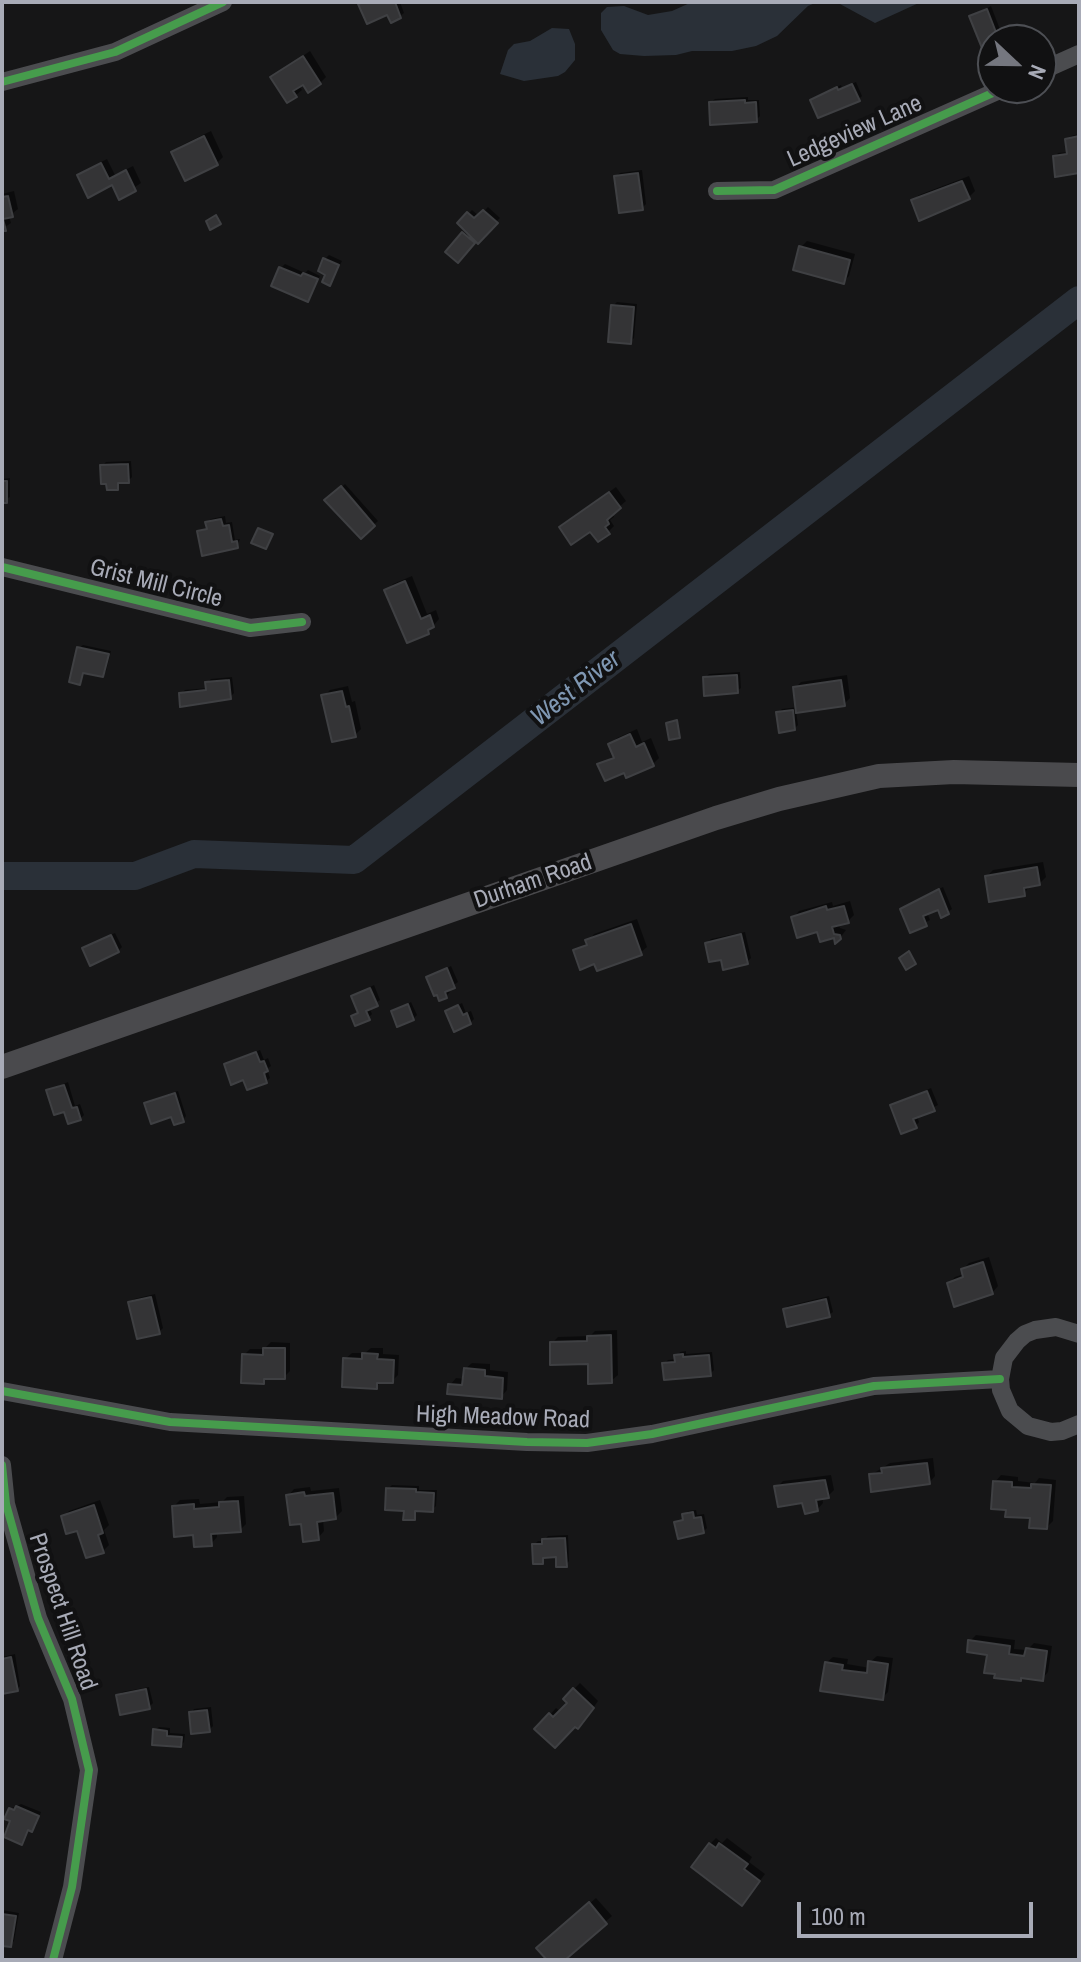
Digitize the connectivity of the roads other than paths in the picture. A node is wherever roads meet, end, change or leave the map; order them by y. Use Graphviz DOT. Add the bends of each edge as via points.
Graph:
graph roads {
  1 [pos="223,2"];
  2 [pos="1079,54"];
  3 [pos="1057,64"];
  4 [pos="2,82"];
  5 [pos="977,100"];
  6 [pos="717,191"];
  7 [pos="2,567"];
  8 [pos="302,622"];
  9 [pos="1079,775"];
  10 [pos="2,1067"];
  11 [pos="1079,1334"];
  12 [pos="1000,1379"];
  13 [pos="2,1391"];
  14 [pos="1079,1424"];
  15 [pos="2,1465"];
  16 [pos="53,1960"];
  1 -- 4 [label="street" via="115,52"];
  2 -- 3 [label="street"];
  5 -- 6 [label="street, Ledgeview Lane" via="774,190"];
  7 -- 8 [label="street, Grist Mill Circle" via="250,628"];
  9 -- 10 [label="main road, Durham Road" via="879,776 779,799"];
  11 -- 12 [label="street" via="1056,1327 1025,1334 1004,1358"];
  12 -- 13 [label="street, High Meadow Road" via="874,1386 587,1443 170,1422"];
  12 -- 14 [label="street" via="1010,1411 1028,1426 1051,1432"];
  15 -- 16 [label="street, Prospect Hill Road" via="6,1504 38,1618 72,1699 89,1770 72,1887"];
}
